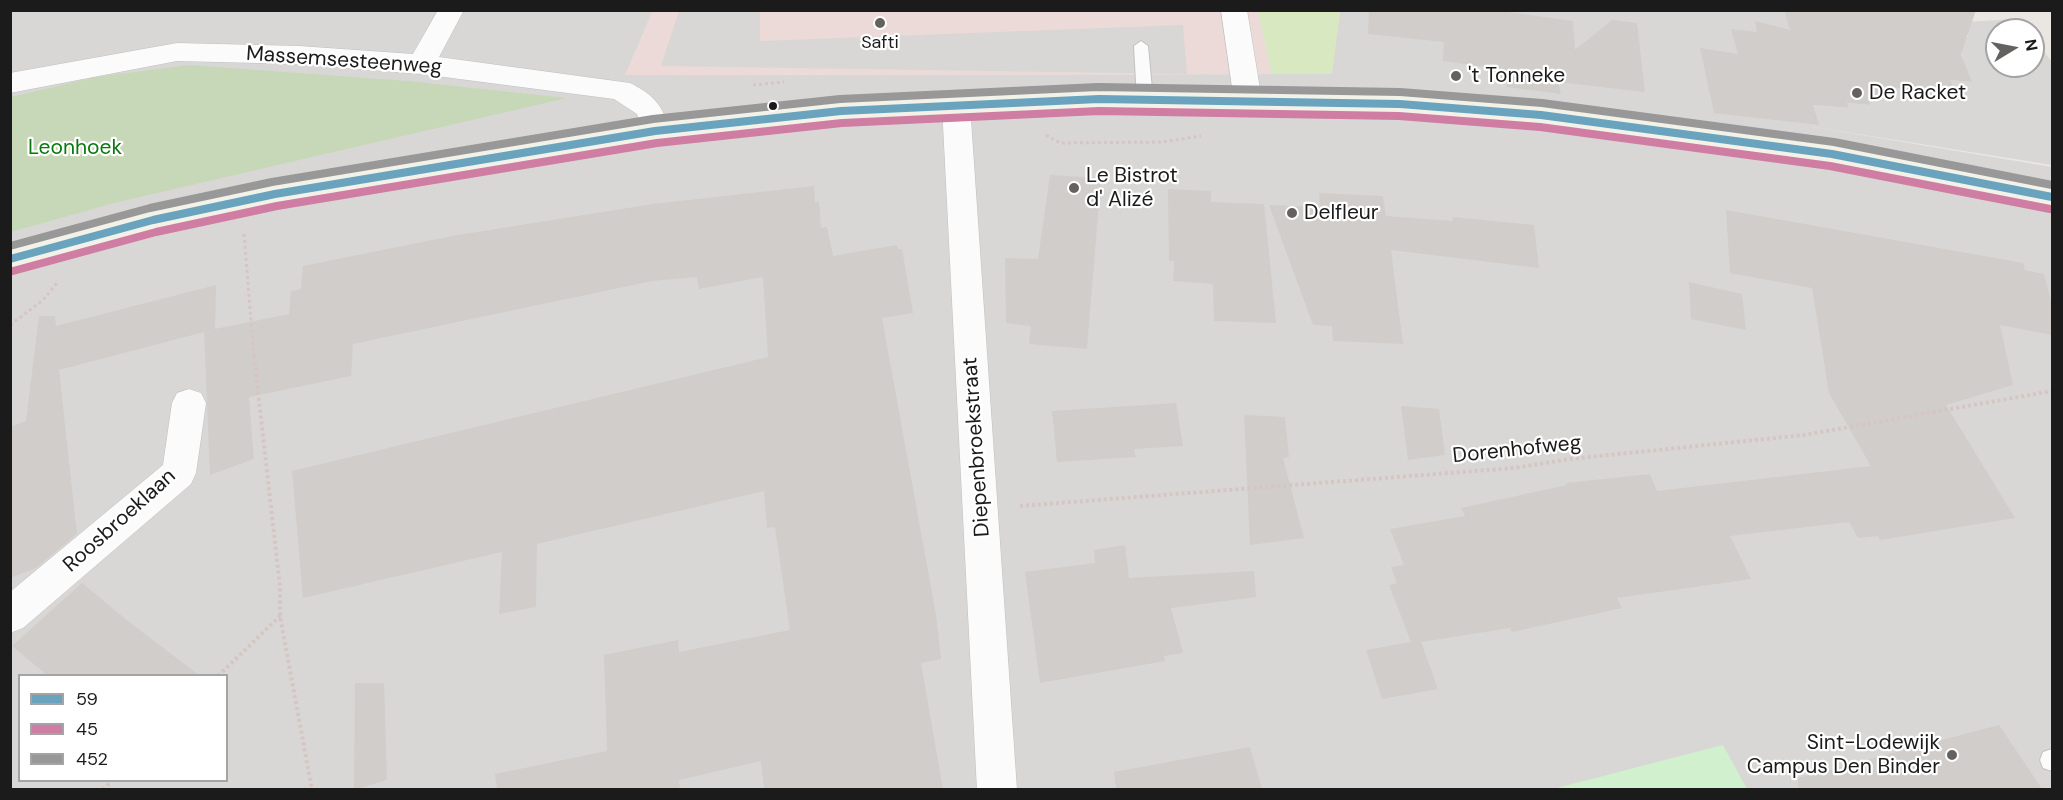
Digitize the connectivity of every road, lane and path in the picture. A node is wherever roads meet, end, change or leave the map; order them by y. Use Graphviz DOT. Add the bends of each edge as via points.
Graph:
graph roads {
  1 [pos="451,10"];
  2 [pos="1234,10"];
  3 [pos="1141,46"];
  4 [pos="421,64"];
  5 [pos="10,83"];
  6 [pos="1145,100"];
  7 [pos="1248,101"];
  8 [pos="956,105"];
  9 [pos="655,130"];
  10 [pos="1040,131"];
  11 [pos="1211,134"];
  12 [pos="2052,197"];
  13 [pos="234,232"];
  14 [pos="10,259"];
  15 [pos="2052,391"];
  16 [pos="189,403"];
  17 [pos="982,509"];
  18 [pos="10,616"];
  19 [pos="280,616"];
  20 [pos="219,674"];
  21 [pos="312,789"];
  22 [pos="997,789"];
  1 -- 4 [label="street"];
  2 -- 7 [label="street"];
  3 -- 6 [label="lane"];
  4 -- 5 [label="street, Massemsesteenweg" via="177,52"];
  4 -- 9 [label="street, Massemsesteenweg" via="620,90 645,102 653,114"];
  6 -- 7 [label="main road"];
  6 -- 8 [label="main road"];
  7 -- 12 [label="main road" via="1400,104 1541,115 1832,154"];
  8 -- 9 [label="main road" via="841,111"];
  8 -- 17 [label="street, Diepenbroekstraat" via="975,451"];
  9 -- 14 [label="main road" via="275,194 153,220"];
  10 -- 11 [label="path" via="1060,143 1162,142"];
  13 -- 19 [label="path" via="244,230"];
  15 -- 17 [label="path, Dorenhofweg" via="1804,435 1514,468"];
  16 -- 18 [label="street, Roosbroeklaan" via="179,473"];
  17 -- 22 [label="street, Diepenbroekstraat"];
  19 -- 20 [label="path"];
  19 -- 21 [label="path"];
}
